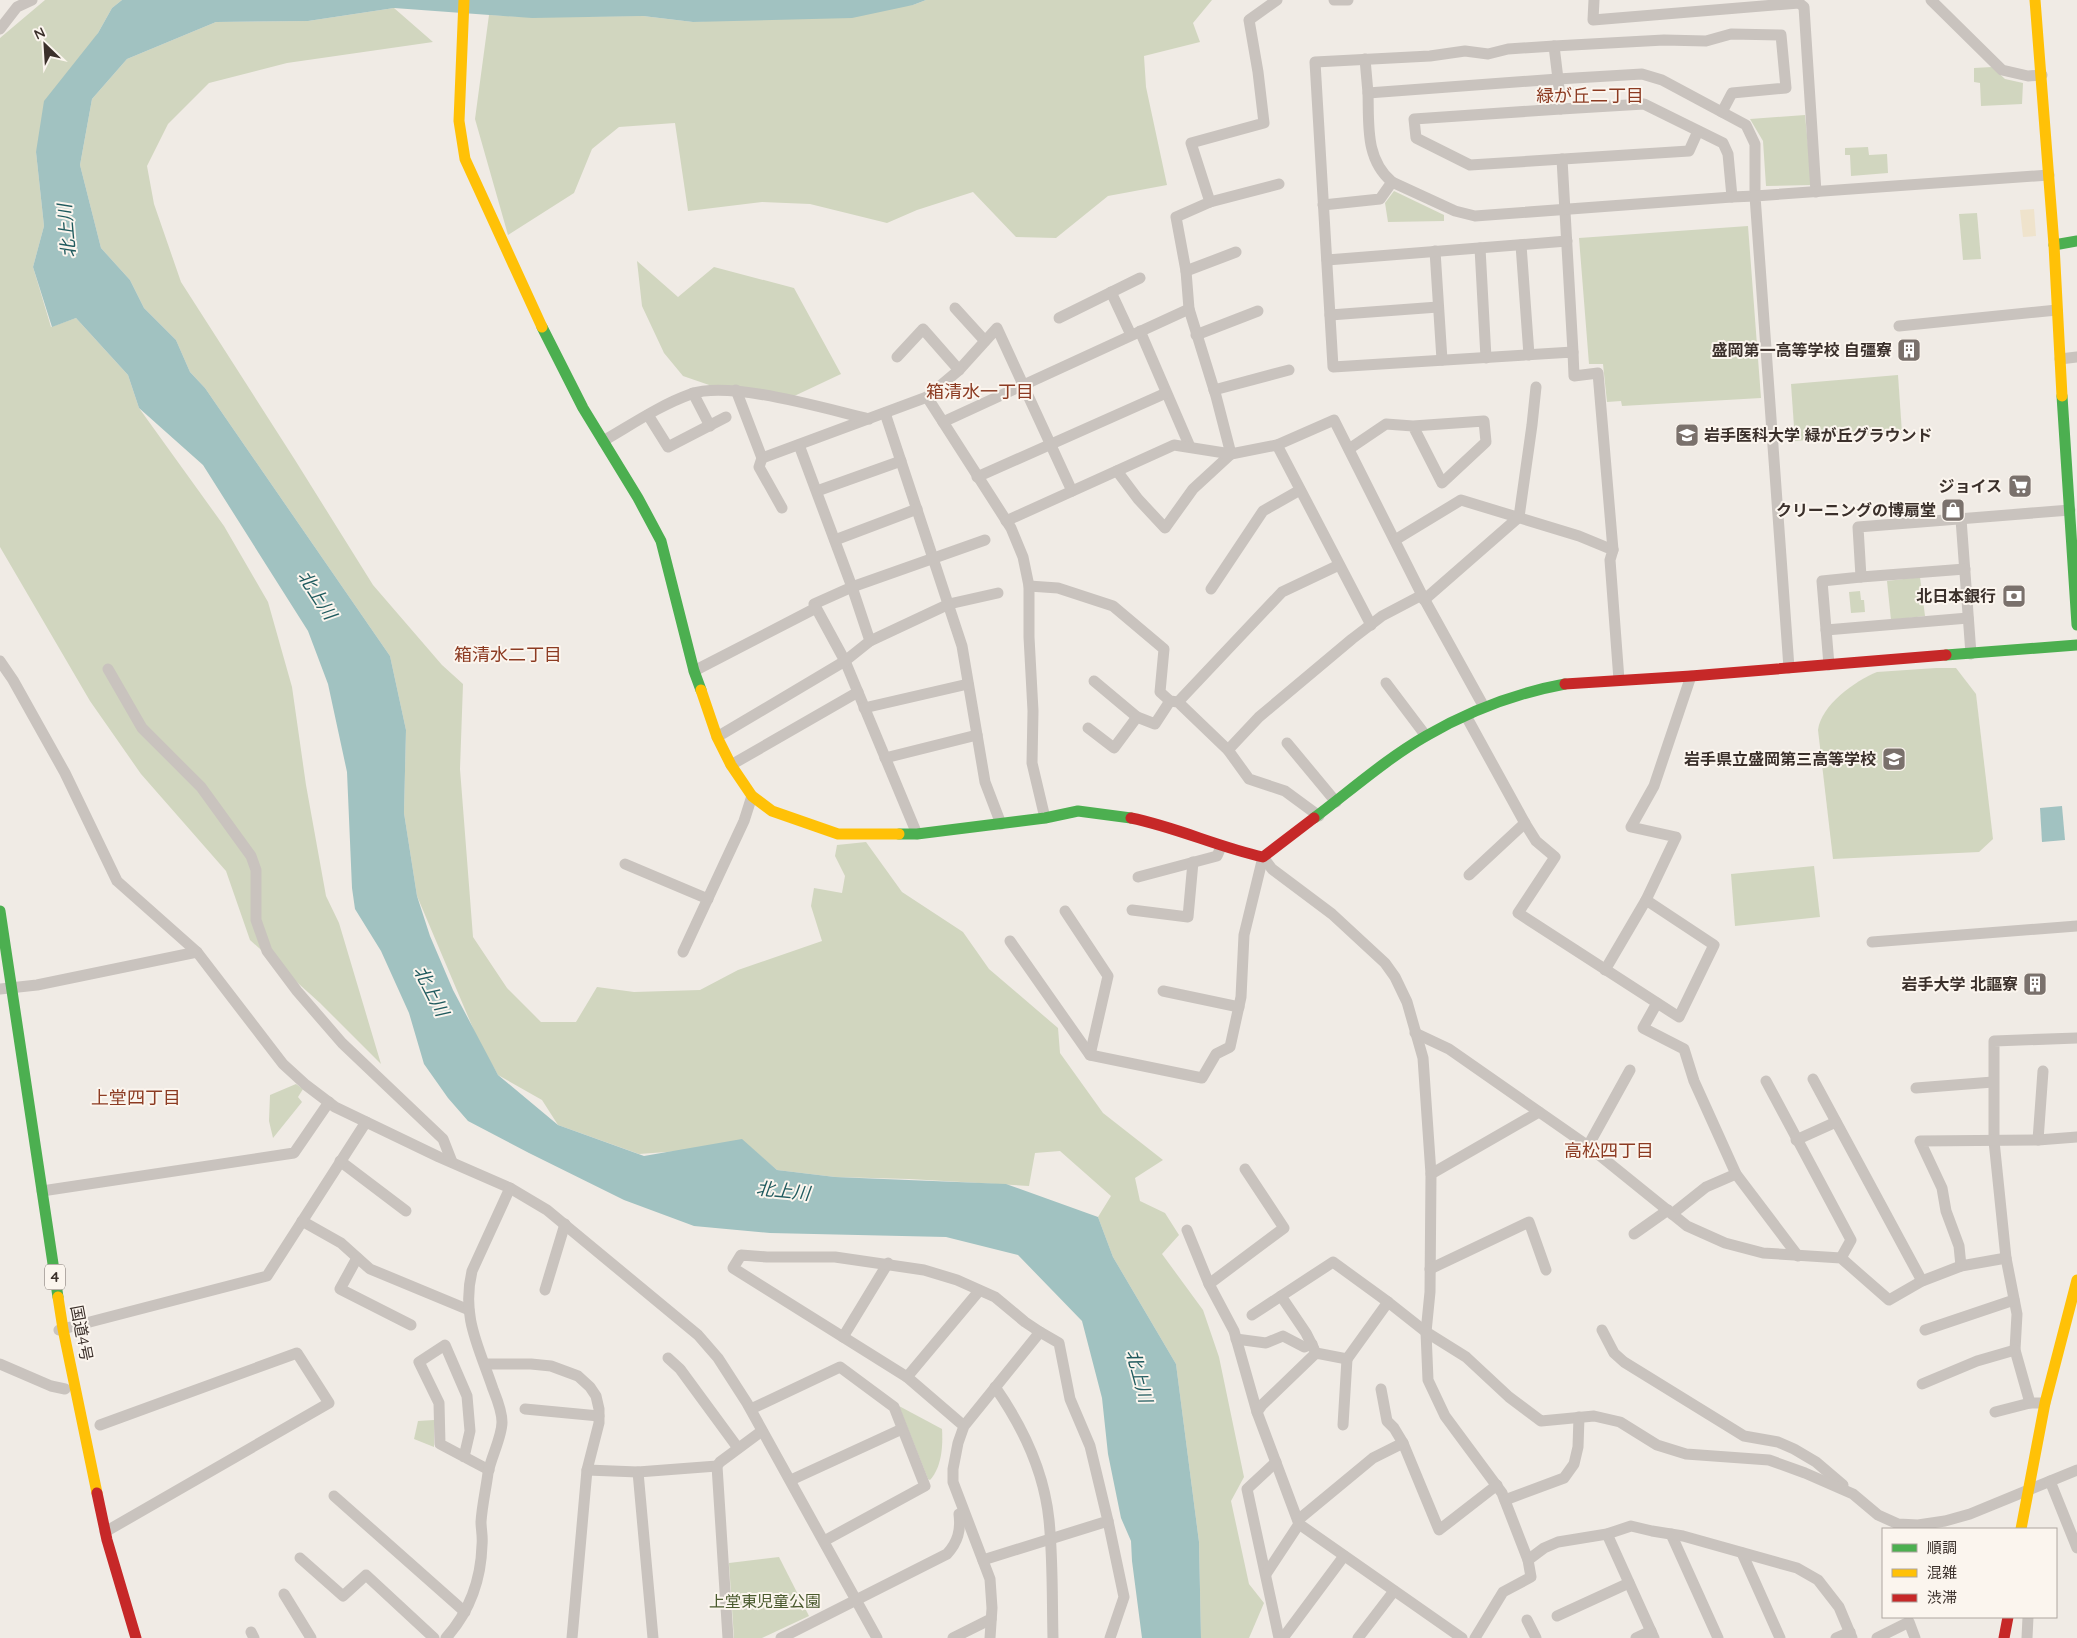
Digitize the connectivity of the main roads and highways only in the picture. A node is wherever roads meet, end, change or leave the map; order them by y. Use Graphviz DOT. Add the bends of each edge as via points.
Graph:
graph roads {
  1 [pos="464,0"];
  2 [pos="2035,0"];
  3 [pos="2077,241"];
  4 [pos="2054,245"];
  5 [pos="2077,625"];
  6 [pos="2077,645"];
  7 [pos="0,911"];
  8 [pos="16,1100"];
  9 [pos="2077,1280"];
  10 [pos="58,1330"];
  11 [pos="2021,1528"];
  12 [pos="2008,1618"];
  13 [pos="125,1638"];
  14 [pos="136,1638"];
  15 [pos="2004,1638"];
  1 -- 6 [label="main road" via="459,120 465,159 533,310 583,408 661,541 694,671 717,737 752,796 772,812 838,834 917,834 1078,811 1156,823 1220,847 1263,857 1426,736 1484,707 1528,692 1564,684"];
  2 -- 4 [label="main road"];
  3 -- 4 [label="main road"];
  4 -- 5 [label="main road"];
  7 -- 10 [label="main road, 国道4号 / 4" via="42,1191"];
  8 -- 10 [label="main road, 国道4号 / 4"];
  9 -- 11 [label="main road" via="2045,1403"];
  10 -- 13 [label="main road, 国道4号 / 4" via="65,1389 90,1506"];
  10 -- 14 [label="main road, 国道4号 / 4" via="105,1532"];
  12 -- 15 [label="main road"];
}
